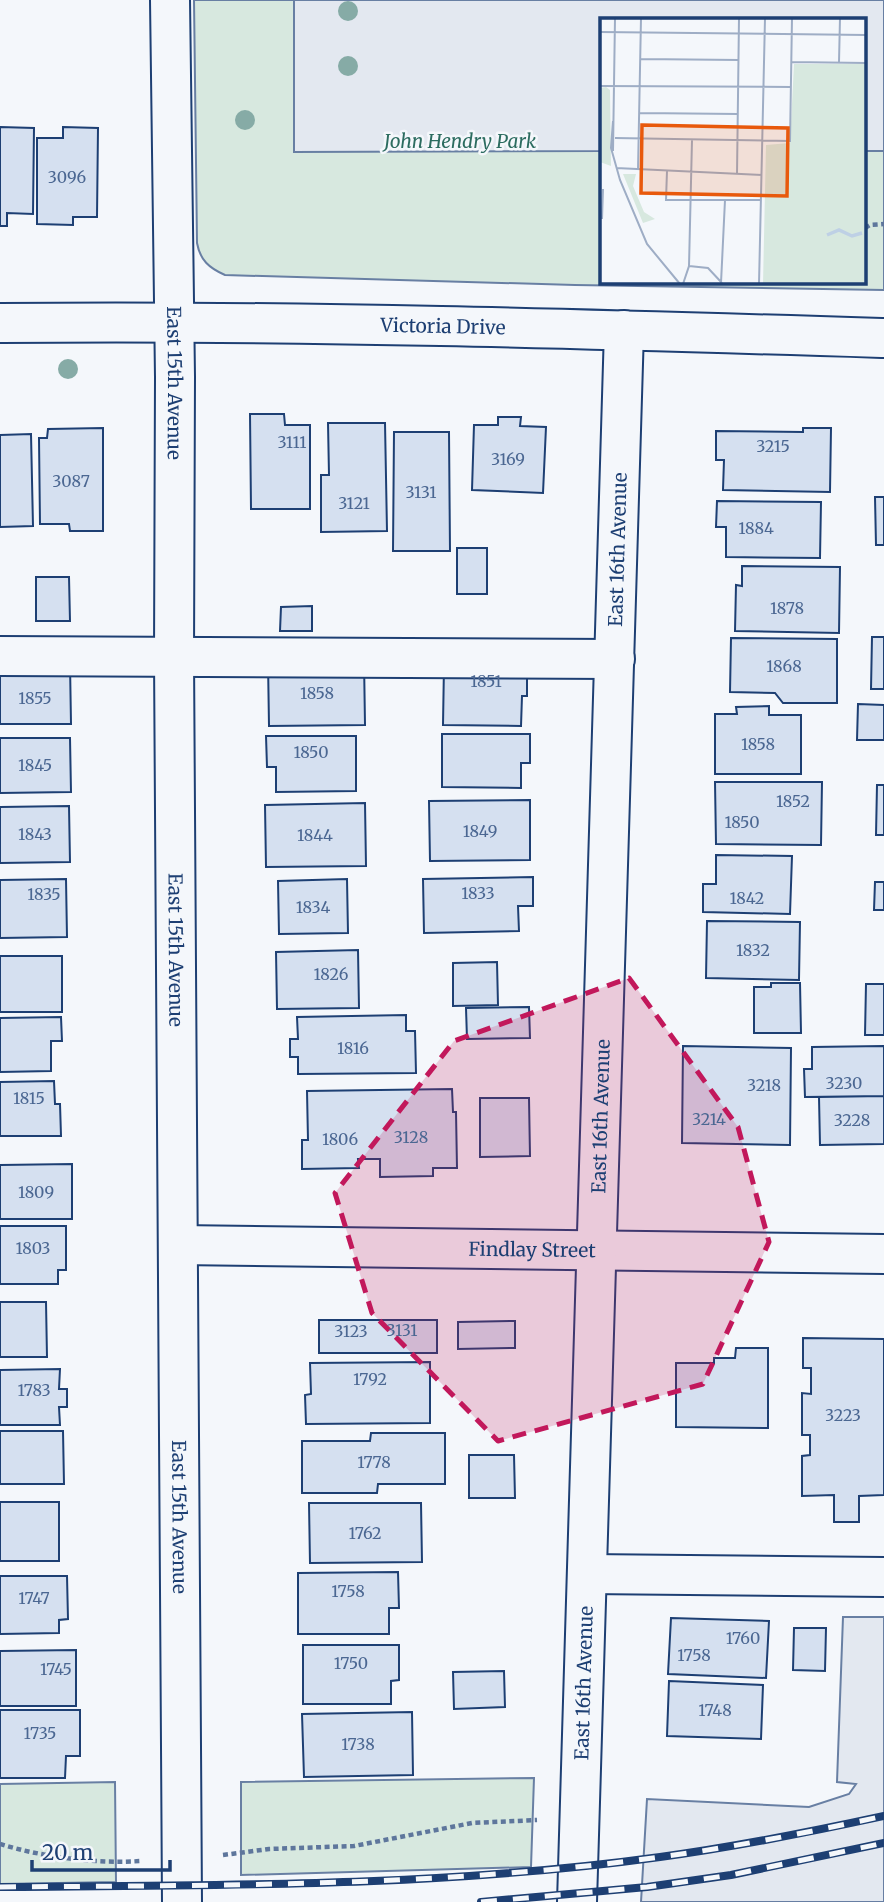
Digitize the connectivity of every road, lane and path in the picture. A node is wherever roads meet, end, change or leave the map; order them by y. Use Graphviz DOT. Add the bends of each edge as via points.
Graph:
graph roads {
  1 [pos="170,0"];
  2 [pos="884,224"];
  3 [pos="866,228"];
  4 [pos="174,322"];
  5 [pos="0,323"];
  6 [pos="624,330"];
  7 [pos="884,338"];
  8 [pos="0,656"];
  9 [pos="174,656"];
  10 [pos="615,659"];
  11 [pos="178,1245"];
  12 [pos="597,1252"];
  13 [pos="884,1254"];
  14 [pos="587,1574"];
  15 [pos="884,1577"];
  16 [pos="580,1821"];
  17 [pos="0,1844"];
  18 [pos="182,1858"];
  19 [pos="182,1902"];
  20 [pos="577,1902"];
  1 -- 4 [label="street, East 15th Avenue"];
  2 -- 3 [label="path"];
  4 -- 5 [label="street, Victoria Drive"];
  4 -- 6 [label="street, Victoria Drive"];
  4 -- 9 [label="street, East 15th Avenue"];
  6 -- 7 [label="street, Victoria Drive"];
  6 -- 10 [label="street, East 16th Avenue"];
  8 -- 9 [label="street"];
  9 -- 10 [label="street"];
  9 -- 11 [label="street, East 15th Avenue"];
  10 -- 12 [label="street, East 16th Avenue"];
  11 -- 12 [label="street, Findlay Street"];
  11 -- 18 [label="street, East 15th Avenue"];
  12 -- 13 [label="street, Findlay Street"];
  12 -- 14 [label="street, East 16th Avenue"];
  14 -- 15 [label="street"];
  14 -- 16 [label="street, East 16th Avenue"];
  16 -- 18 [label="path" via="472,1823 354,1846"];
  16 -- 20 [label="street, East 16th Avenue"];
  17 -- 18 [label="path" via="97,1862"];
  18 -- 19 [label="street, East 15th Avenue"];
}
